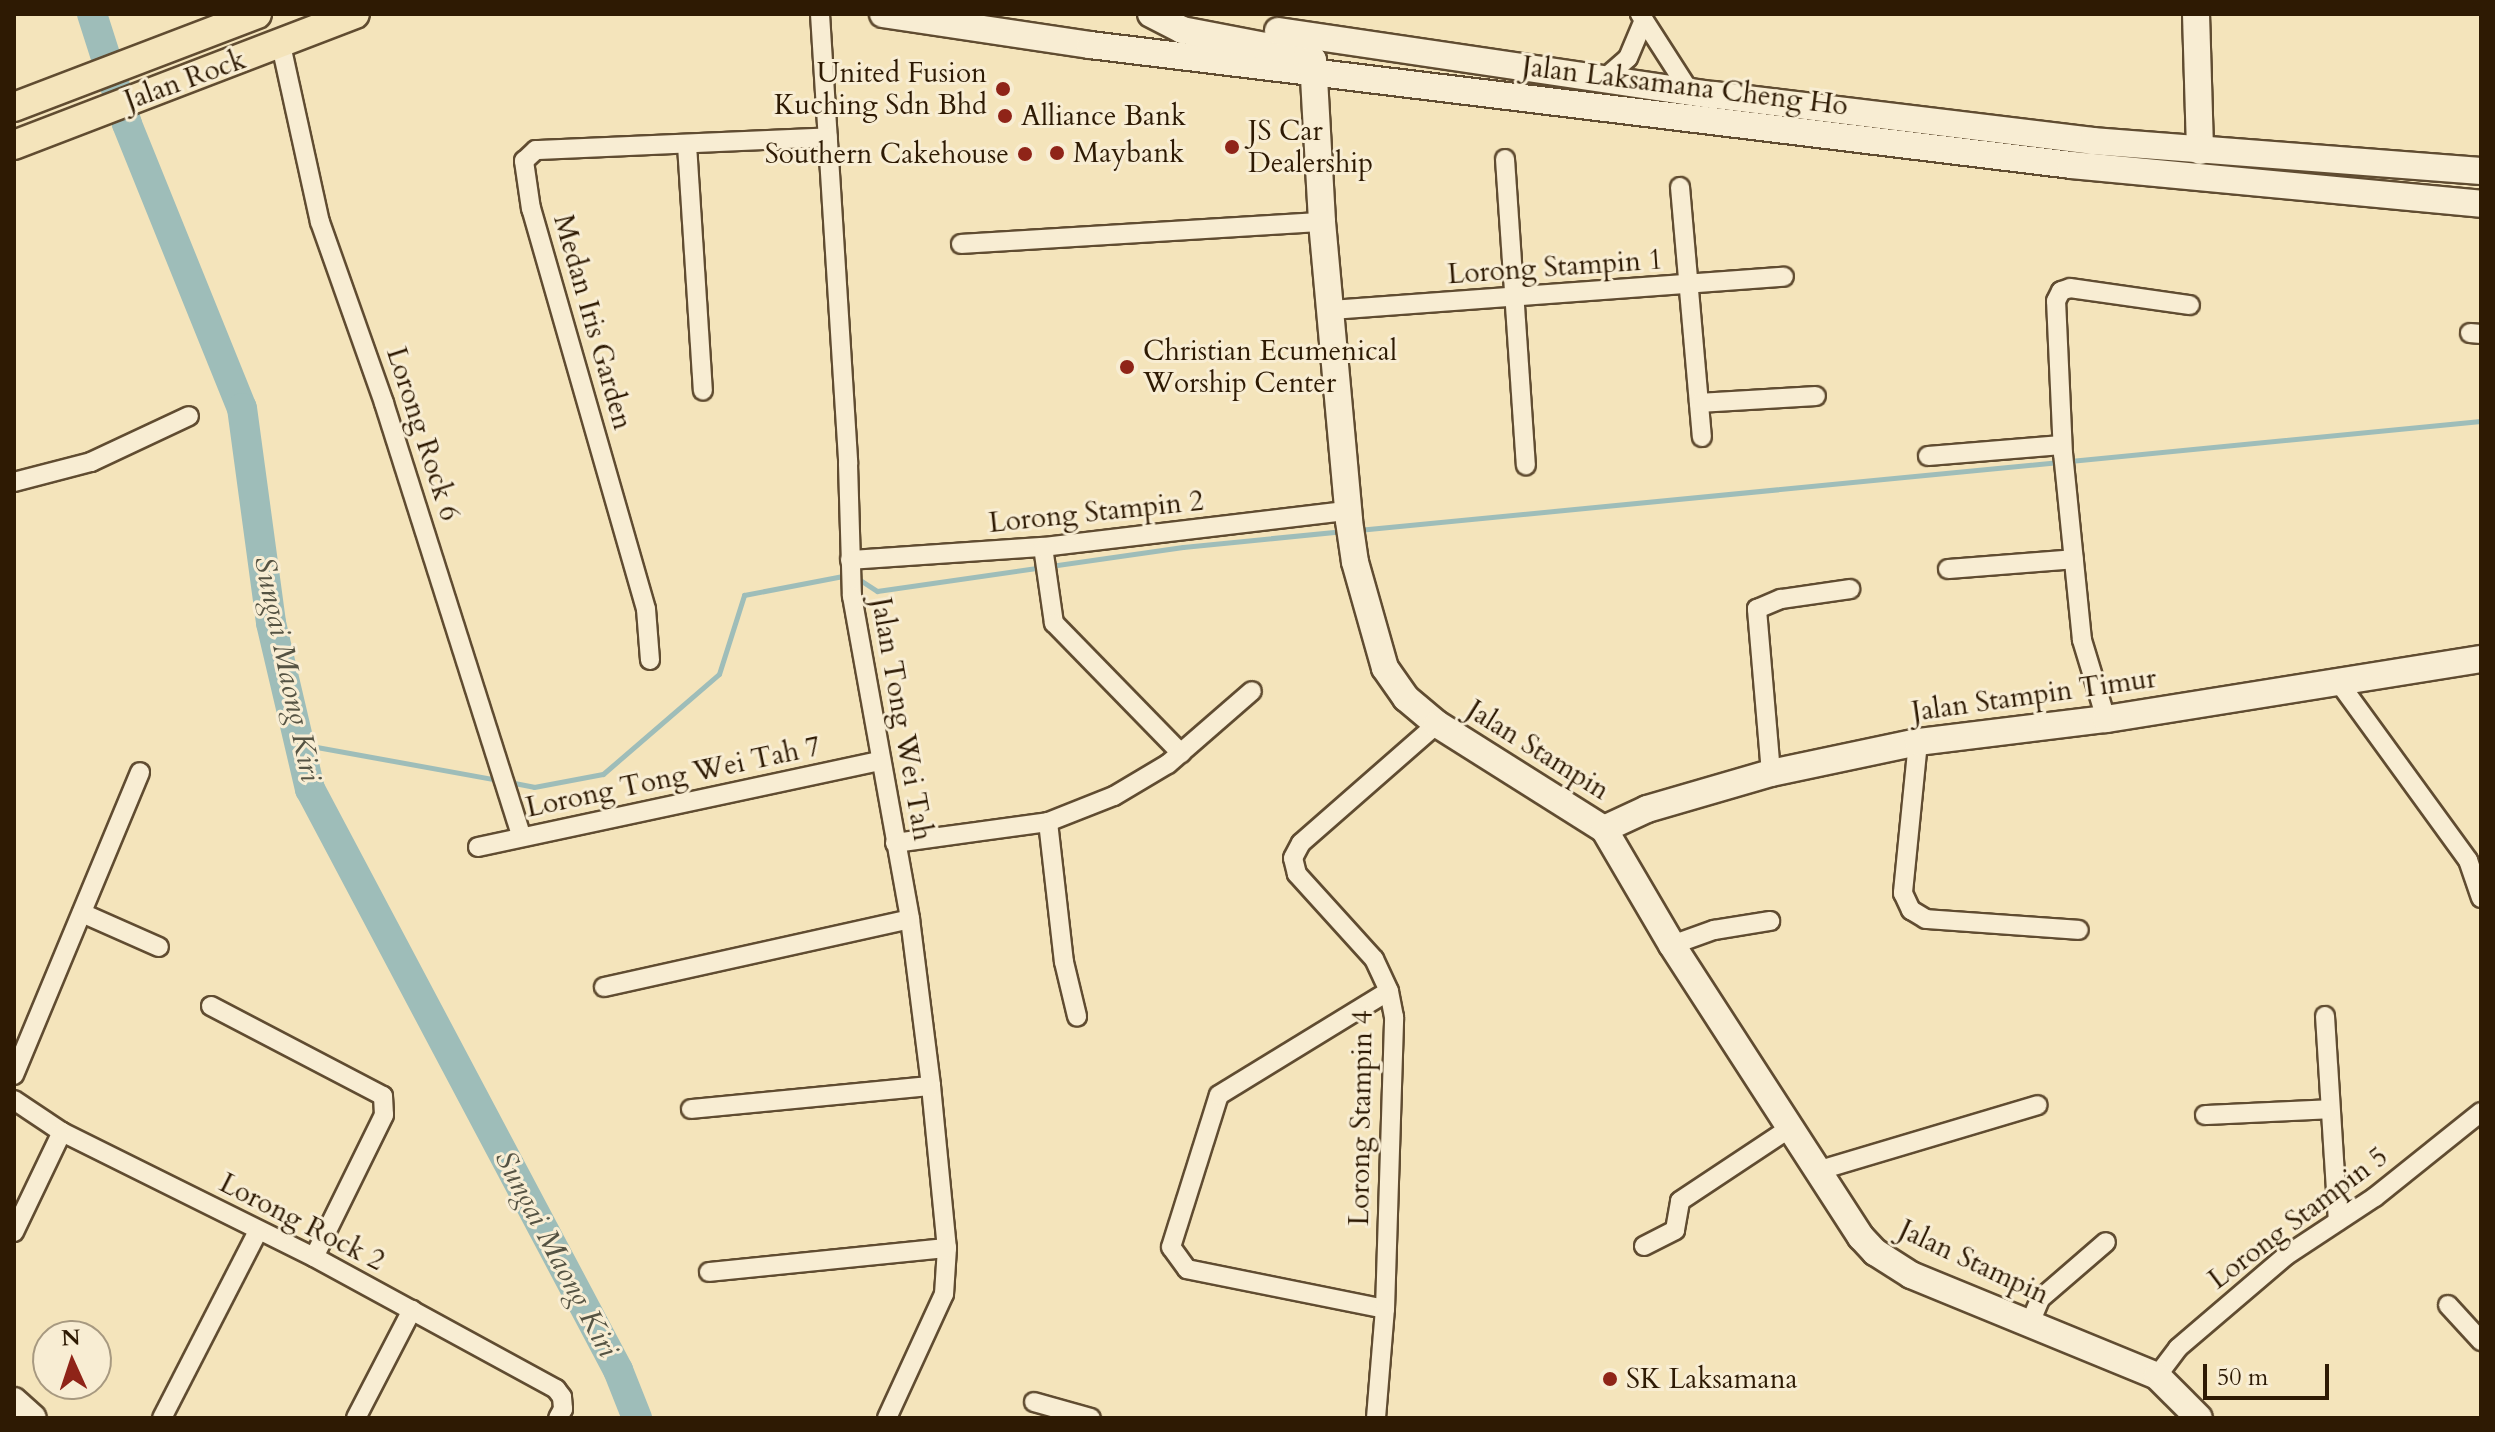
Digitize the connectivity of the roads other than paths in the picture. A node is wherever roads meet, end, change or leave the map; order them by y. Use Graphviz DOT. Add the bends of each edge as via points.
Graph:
graph roads {
  1 [pos="257,14"];
  2 [pos="355,14"];
  3 [pos="820,14"];
  4 [pos="883,14"];
  5 [pos="1151,14"];
  6 [pos="1160,14"];
  7 [pos="2196,14"];
  8 [pos="1642,17"];
  9 [pos="281,45"];
  10 [pos="1313,73"];
  11 [pos="1605,78"];
  12 [pos="1690,92"];
  13 [pos="14,107"];
  14 [pos="828,137"];
  15 [pos="14,145"];
  16 [pos="687,145"];
  17 [pos="2200,151"];
  18 [pos="1505,159"];
  19 [pos="2481,171"];
  20 [pos="1680,187"];
  21 [pos="2481,204"];
  22 [pos="1322,222"];
  23 [pos="961,244"];
  24 [pos="1784,277"];
  25 [pos="1688,286"];
  26 [pos="1515,297"];
  27 [pos="2190,305"];
  28 [pos="1330,310"];
  29 [pos="703,390"];
  30 [pos="1816,396"];
  31 [pos="1699,403"];
  32 [pos="189,416"];
  33 [pos="1702,437"];
  34 [pos="2063,450"];
  35 [pos="1928,456"];
  36 [pos="1526,465"];
  37 [pos="14,482"];
  38 [pos="1348,516"];
  39 [pos="1044,554"];
  40 [pos="2074,559"];
  41 [pos="850,566"];
  42 [pos="1948,569"];
  43 [pos="1850,589"];
  44 [pos="2481,659"];
  45 [pos="650,660"];
  46 [pos="2340,684"];
  47 [pos="1252,691"];
  48 [pos="2106,719"];
  49 [pos="1437,724"];
  50 [pos="1918,742"];
  51 [pos="1181,753"];
  52 [pos="880,761"];
  53 [pos="140,772"];
  54 [pos="1771,773"];
  55 [pos="1048,822"];
  56 [pos="1604,829"];
  57 [pos="522,837"];
  58 [pos="895,843"];
  59 [pos="478,847"];
  60 [pos="2475,858"];
  61 [pos="2481,898"];
  62 [pos="82,913"];
  63 [pos="910,919"];
  64 [pos="1770,921"];
  65 [pos="2079,930"];
  66 [pos="1672,945"];
  67 [pos="159,947"];
  68 [pos="604,987"];
  69 [pos="1389,991"];
  70 [pos="211,1006"];
  71 [pos="1077,1016"];
  72 [pos="2325,1016"];
  73 [pos="14,1075"];
  74 [pos="931,1086"];
  75 [pos="14,1100"];
  76 [pos="2038,1105"];
  77 [pos="691,1109"];
  78 [pos="2330,1109"];
  79 [pos="2481,1112"];
  80 [pos="2205,1115"];
  81 [pos="1790,1128"];
  82 [pos="62,1132"];
  83 [pos="1820,1170"];
  84 [pos="2338,1221"];
  85 [pos="258,1231"];
  86 [pos="14,1232"];
  87 [pos="2106,1242"];
  88 [pos="1644,1246"];
  89 [pos="947,1248"];
  90 [pos="314,1257"];
  91 [pos="709,1272"];
  92 [pos="2448,1305"];
  93 [pos="1385,1309"];
  94 [pos="412,1310"];
  95 [pos="2030,1323"];
  96 [pos="2481,1341"];
  97 [pos="2157,1376"];
  98 [pos="14,1401"];
  99 [pos="1034,1402"];
  100 [pos="33,1418"];
  101 [pos="162,1418"];
  102 [pos="356,1418"];
  103 [pos="558,1418"];
  104 [pos="887,1418"];
  105 [pos="1091,1418"];
  106 [pos="1376,1418"];
  107 [pos="2199,1418"];
  1 -- 13 [label="main road, Jalan Rock"];
  2 -- 9 [label="main road, Jalan Rock"];
  3 -- 14 [label="street, Jalan Tong Wei Tah"];
  4 -- 10 [label="main road, Jalan Laksamana Cheng Ho"];
  5 -- 10 [label="main road" via="1182,30 1307,54"];
  6 -- 11 [label="main road, Jalan Laksamana Cheng Ho"];
  7 -- 17 [label="main road"];
  8 -- 11 [label="street" via="1628,58"];
  8 -- 12 [label="street"];
  9 -- 15 [label="main road, Jalan Rock"];
  9 -- 57 [label="street, Lorong Rock 6" via="320,222 384,403"];
  10 -- 21 [label="main road, Jalan Laksamana Cheng Ho" via="2056,163"];
  10 -- 22 [label="main road, Jalan Stampin"];
  11 -- 12 [label="main road, Jalan Laksamana Cheng Ho"];
  12 -- 17 [label="main road, Jalan Laksamana Cheng Ho"];
  14 -- 16 [label="street, Medan Iris Garden"];
  14 -- 41 [label="street, Jalan Tong Wei Tah"];
  16 -- 29 [label="street"];
  16 -- 45 [label="street, Medan Iris Garden" via="536,150 524,161 531,209 646,609"];
  17 -- 19 [label="main road, Jalan Laksamana Cheng Ho"];
  18 -- 26 [label="street"];
  20 -- 25 [label="street"];
  22 -- 23 [label="street"];
  22 -- 28 [label="main road, Jalan Stampin"];
  24 -- 25 [label="street, Lorong Stampin 1"];
  25 -- 26 [label="street, Lorong Stampin 1"];
  25 -- 31 [label="street"];
  26 -- 28 [label="street, Lorong Stampin 1"];
  26 -- 36 [label="street"];
  27 -- 34 [label="street" via="2061,291 2056,301"];
  28 -- 38 [label="main road, Jalan Stampin"];
  30 -- 31 [label="street"];
  31 -- 33 [label="street"];
  32 -- 37 [label="street" via="91,462"];
  34 -- 35 [label="street"];
  34 -- 40 [label="street"];
  38 -- 39 [label="street, Lorong Stampin 2"];
  38 -- 49 [label="main road, Jalan Stampin" via="1355,562 1385,668 1406,698"];
  39 -- 41 [label="street, Lorong Stampin 2"];
  39 -- 51 [label="street" via="1054,623"];
  40 -- 42 [label="street"];
  40 -- 48 [label="street" via="2082,640"];
  41 -- 52 [label="street, Jalan Tong Wei Tah"];
  43 -- 54 [label="street" via="1781,599 1757,609"];
  44 -- 46 [label="main road, Jalan Stampin Timur"];
  46 -- 48 [label="main road, Jalan Stampin Timur"];
  46 -- 60 [label="street"];
  47 -- 51 [label="street"];
  48 -- 50 [label="main road, Jalan Stampin Timur"];
  49 -- 56 [label="main road, Jalan Stampin"];
  49 -- 69 [label="street, Lorong Stampin 4" via="1301,843 1293,858 1297,874 1374,959"];
  50 -- 54 [label="main road, Jalan Stampin Timur"];
  50 -- 65 [label="street" via="1903,893 1911,910 1926,919"];
  51 -- 55 [label="street" via="1114,796"];
  52 -- 57 [label="street, Lorong Tong Wei Tah 7"];
  52 -- 58 [label="street, Jalan Tong Wei Tah"];
  53 -- 62 [label="street"];
  54 -- 56 [label="main road, Jalan Stampin Timur" via="1647,809"];
  55 -- 58 [label="street"];
  55 -- 71 [label="street" via="1064,962"];
  56 -- 66 [label="main road, Jalan Stampin"];
  57 -- 59 [label="street, Lorong Tong Wei Tah 7"];
  58 -- 63 [label="street, Jalan Tong Wei Tah"];
  60 -- 61 [label="street"];
  62 -- 67 [label="street"];
  62 -- 73 [label="street"];
  63 -- 68 [label="street"];
  63 -- 74 [label="street, Jalan Tong Wei Tah"];
  64 -- 66 [label="street" via="1714,930"];
  66 -- 81 [label="main road, Jalan Stampin"];
  69 -- 93 [label="street, Lorong Stampin 4" via="1394,1017"];
  69 -- 93 [label="street" via="1219,1095 1171,1247 1187,1269"];
  70 -- 90 [label="street" via="383,1096 384,1115"];
  72 -- 78 [label="street"];
  74 -- 77 [label="street"];
  74 -- 89 [label="street, Jalan Tong Wei Tah"];
  75 -- 82 [label="street, Lorong Rock 2"];
  76 -- 83 [label="street"];
  78 -- 80 [label="street"];
  78 -- 84 [label="street"];
  79 -- 84 [label="street, Lorong Stampin 5"];
  81 -- 83 [label="main road, Jalan Stampin"];
  81 -- 88 [label="street" via="1680,1201 1675,1230"];
  82 -- 85 [label="street, Lorong Rock 2"];
  82 -- 86 [label="street"];
  83 -- 95 [label="main road, Jalan Stampin" via="1861,1237 1891,1264"];
  84 -- 97 [label="street, Lorong Stampin 5" via="2287,1255 2178,1348"];
  85 -- 90 [label="street, Lorong Rock 2"];
  85 -- 101 [label="street"];
  87 -- 95 [label="street" via="2040,1299"];
  89 -- 91 [label="street"];
  89 -- 104 [label="street, Jalan Tong Wei Tah" via="944,1294"];
  90 -- 94 [label="street, Lorong Rock 2"];
  92 -- 96 [label="street"];
  93 -- 106 [label="street, Lorong Stampin 4"];
  94 -- 102 [label="street"];
  94 -- 103 [label="street, Lorong Rock 2" via="556,1389 563,1409"];
  95 -- 97 [label="main road, Jalan Stampin"];
  97 -- 107 [label="main road, Jalan Stampin"];
  98 -- 100 [label="main road"];
  99 -- 105 [label="street"];
}
